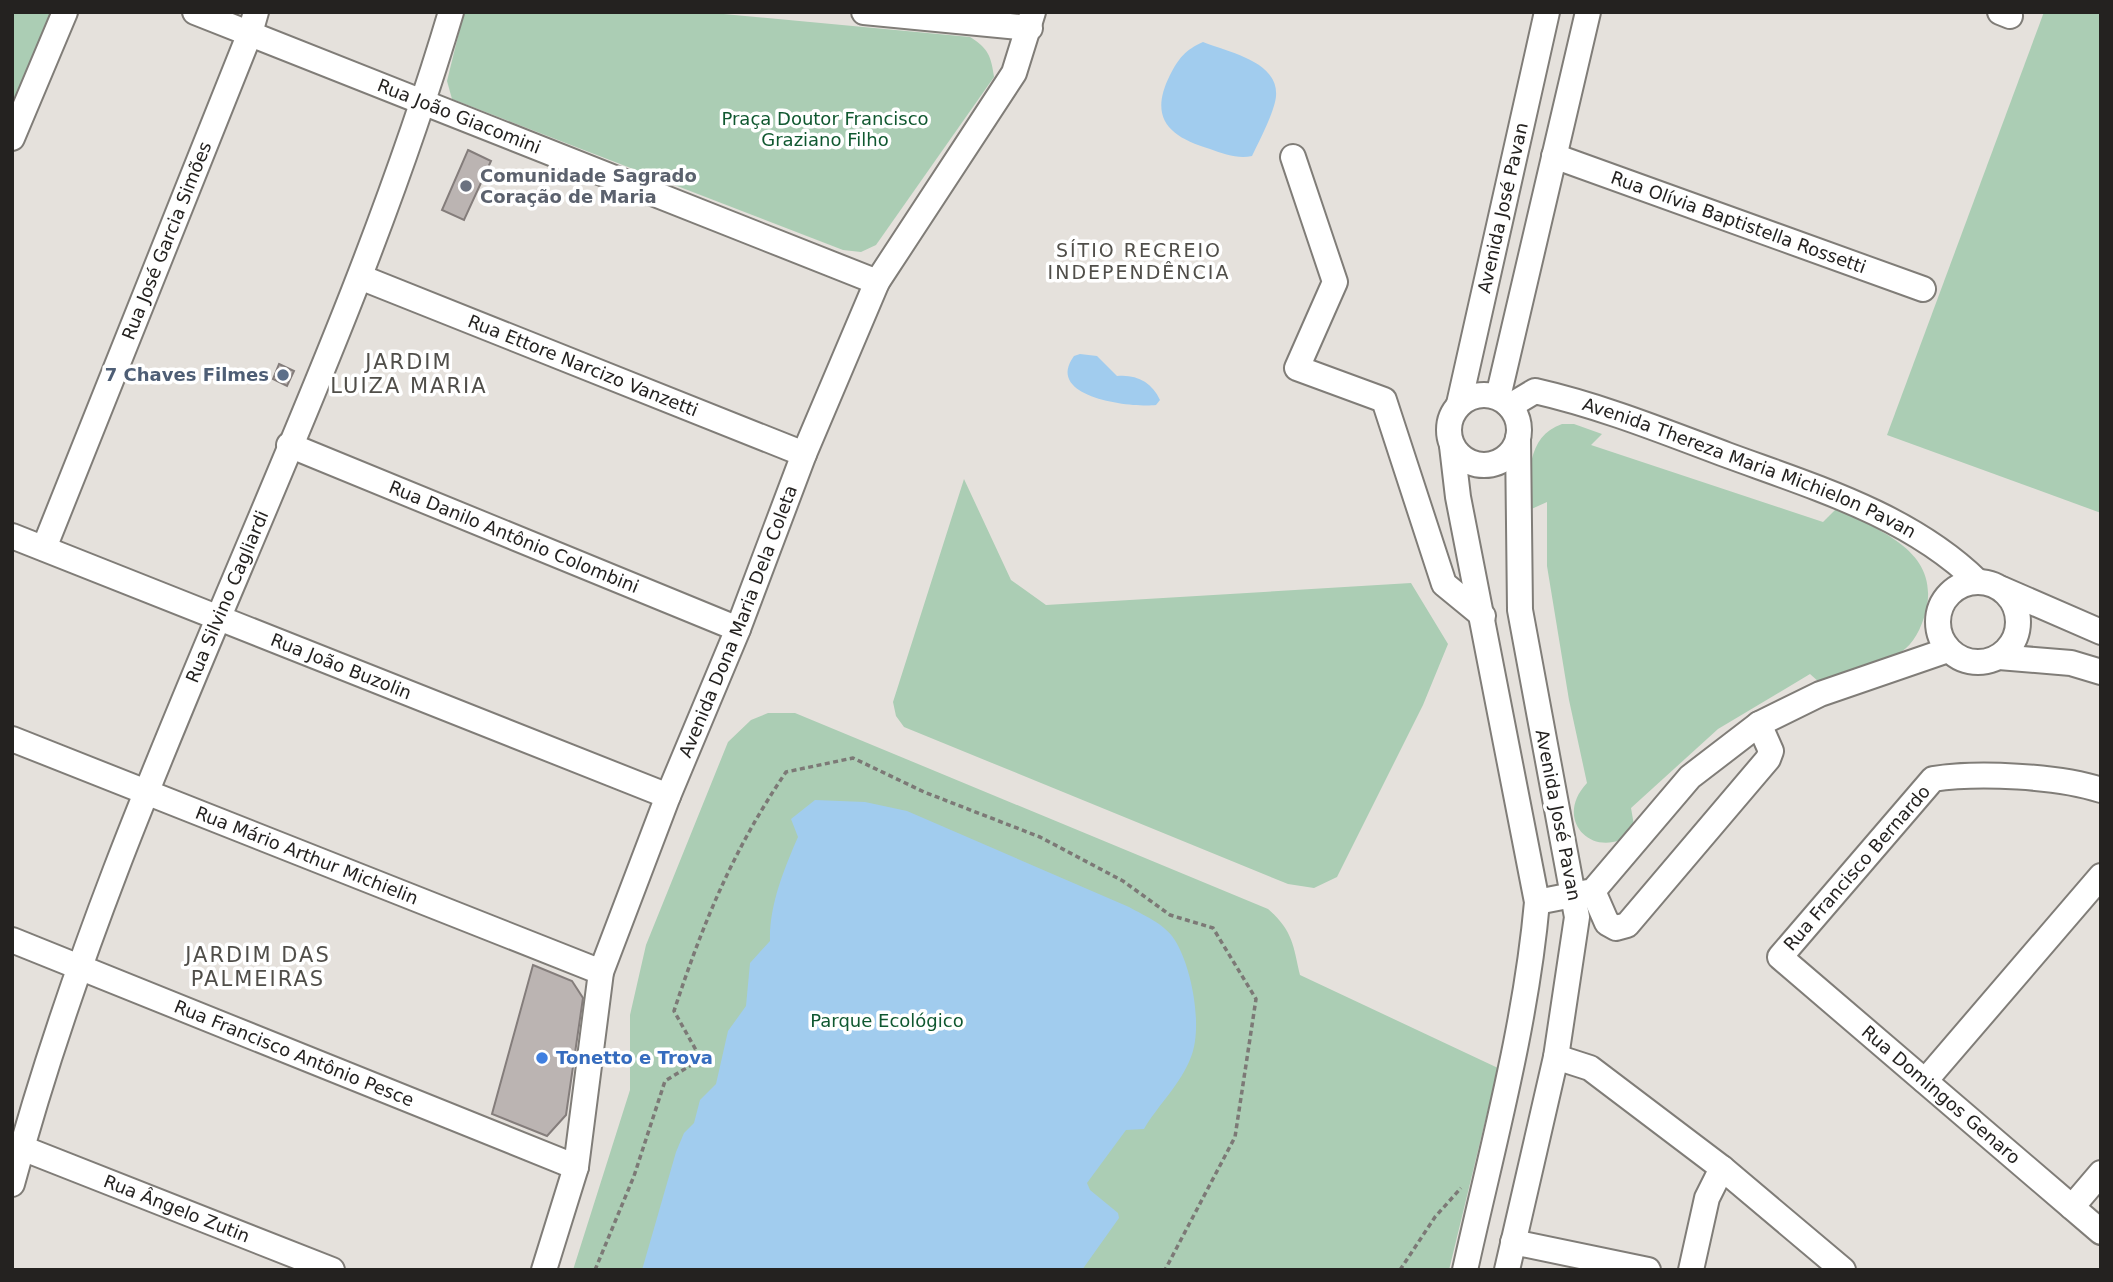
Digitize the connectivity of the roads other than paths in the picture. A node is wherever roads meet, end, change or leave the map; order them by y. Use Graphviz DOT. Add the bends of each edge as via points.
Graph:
graph roads {
  1 [pos="65,12"];
  2 [pos="195,12"];
  3 [pos="451,12"];
  4 [pos="864,12"];
  5 [pos="1547,12"];
  6 [pos="1588,12"];
  7 [pos="1032,20"];
  8 [pos="253,23"];
  9 [pos="424,102"];
  10 [pos="12,138"];
  11 [pos="1554,156"];
  12 [pos="1293,157"];
  13 [pos="360,277"];
  14 [pos="877,282"];
  15 [pos="1923,289"];
  16 [pos="1504,401"];
  17 [pos="1459,404"];
  18 [pos="1518,438"];
  19 [pos="289,445"];
  20 [pos="1452,446"];
  21 [pos="804,454"];
  22 [pos="12,536"];
  23 [pos="44,548"];
  24 [pos="1977,581"];
  25 [pos="2001,589"];
  26 [pos="1483,616"];
  27 [pos="217,620"];
  28 [pos="738,629"];
  29 [pos="2101,632"];
  30 [pos="1948,650"];
  31 [pos="1999,657"];
  32 [pos="2101,672"];
  33 [pos="1759,724"];
  34 [pos="12,739"];
  35 [pos="2101,790"];
  36 [pos="147,793"];
  37 [pos="668,796"];
  38 [pos="2101,876"];
  39 [pos="1584,893"];
  40 [pos="1537,902"];
  41 [pos="12,940"];
  42 [pos="1780,957"];
  43 [pos="78,966"];
  44 [pos="601,972"];
  45 [pos="1556,1057"];
  46 [pos="1925,1081"];
  47 [pos="17,1146"];
  48 [pos="576,1167"];
  49 [pos="1722,1168"];
  50 [pos="2101,1173"];
  51 [pos="12,1184"];
  52 [pos="2072,1206"];
  53 [pos="2101,1232"];
  54 [pos="1513,1242"];
  55 [pos="332,1270"];
  56 [pos="544,1270"];
  57 [pos="1465,1270"];
  58 [pos="1507,1270"];
  59 [pos="1648,1270"];
  60 [pos="1691,1270"];
  61 [pos="1843,1270"];
  1 -- 10 [label="street"];
  2 -- 8 [label="street, Rua João Giacomini"];
  3 -- 9 [label="street, Rua Silvino Cagliardi"];
  4 -- 7 [label="street"];
  5 -- 17 [label="street, Avenida José Pavan"];
  6 -- 11 [label="street, Avenida José Pavan"];
  7 -- 14 [label="street, Avenida Dona Maria Dela Coleta" via="1014,74"];
  8 -- 9 [label="street, Rua João Giacomini"];
  8 -- 23 [label="street, Rua José Garcia Simões"];
  9 -- 13 [label="street, Rua Silvino Cagliardi"];
  9 -- 14 [label="street, Rua João Giacomini"];
  11 -- 15 [label="street, Rua Olívia Baptistella Rossetti"];
  11 -- 16 [label="street, Avenida José Pavan"];
  12 -- 26 [label="street" via="1335,282 1297,368 1384,400 1444,584"];
  13 -- 19 [label="street, Rua Silvino Cagliardi"];
  13 -- 21 [label="street, Rua Ettore Narcizo Vanzetti"];
  14 -- 21 [label="street, Avenida Dona Maria Dela Coleta"];
  16 -- 17 [label="street" via="1477,395"];
  16 -- 18 [label="street" via="1519,427"];
  16 -- 24 [label="street, Avenida Thereza Maria Michielon Pavan" via="1535,391 1588,403 1868,507 1958,563"];
  17 -- 20 [label="street" via="1449,424"];
  18 -- 20 [label="street" via="1505,458 1494,464 1470,462"];
  18 -- 39 [label="street, Avenida José Pavan" via="1520,610 1534,696"];
  19 -- 27 [label="street, Rua Silvino Cagliardi"];
  19 -- 28 [label="street, Rua Danilo Antônio Colombini"];
  20 -- 26 [label="street, Avenida José Pavan"];
  21 -- 28 [label="street, Avenida Dona Maria Dela Coleta"];
  22 -- 23 [label="street, Rua João Buzolin"];
  23 -- 27 [label="street, Rua João Buzolin"];
  24 -- 25 [label="street"];
  24 -- 30 [label="street" via="1952,590 1944,600 1937,625"];
  25 -- 29 [label="street"];
  25 -- 31 [label="street" via="2011,598 2019,624 2016,636"];
  26 -- 40 [label="street, Avenida José Pavan"];
  27 -- 36 [label="street, Rua Silvino Cagliardi"];
  27 -- 37 [label="street, Rua João Buzolin"];
  28 -- 37 [label="street, Avenida Dona Maria Dela Coleta"];
  30 -- 31 [label="street" via="1972,662"];
  30 -- 33 [label="street" via="1820,694"];
  31 -- 32 [label="street" via="2071,663"];
  33 -- 39 [label="street" via="1690,777"];
  33 -- 39 [label="street" via="1771,751 1768,759 1627,925 1616,928 1606,923"];
  34 -- 36 [label="street, Rua Mário Arthur Michielin"];
  35 -- 42 [label="street, Rua Francisco Bernardo" via="2078,782 1957,775 1933,779"];
  36 -- 43 [label="street, Rua Silvino Cagliardi"];
  36 -- 44 [label="street, Rua Mário Arthur Michielin"];
  37 -- 44 [label="street, Avenida Dona Maria Dela Coleta"];
  38 -- 46 [label="street"];
  39 -- 40 [label="street"];
  39 -- 45 [label="street, Avenida José Pavan"];
  40 -- 57 [label="street, Avenida José Pavan" via="1521,1022"];
  41 -- 43 [label="street, Rua Francisco Antônio Pesce"];
  42 -- 46 [label="street, Rua Domingos Genaro"];
  43 -- 47 [label="street, Rua Silvino Cagliardi"];
  43 -- 48 [label="street, Rua Francisco Antônio Pesce"];
  44 -- 48 [label="street, Avenida Dona Maria Dela Coleta"];
  45 -- 49 [label="street" via="1590,1068"];
  45 -- 54 [label="street, Avenida José Pavan"];
  46 -- 52 [label="street, Rua Domingos Genaro"];
  47 -- 51 [label="street, Rua Silvino Cagliardi"];
  47 -- 55 [label="street, Rua Ângelo Zutin"];
  48 -- 56 [label="street, Avenida Dona Maria Dela Coleta"];
  49 -- 60 [label="street" via="1707,1198"];
  49 -- 61 [label="street"];
  50 -- 52 [label="street"];
  52 -- 53 [label="street, Rua Domingos Genaro"];
  54 -- 58 [label="street, Avenida José Pavan"];
  54 -- 59 [label="street"];
}
